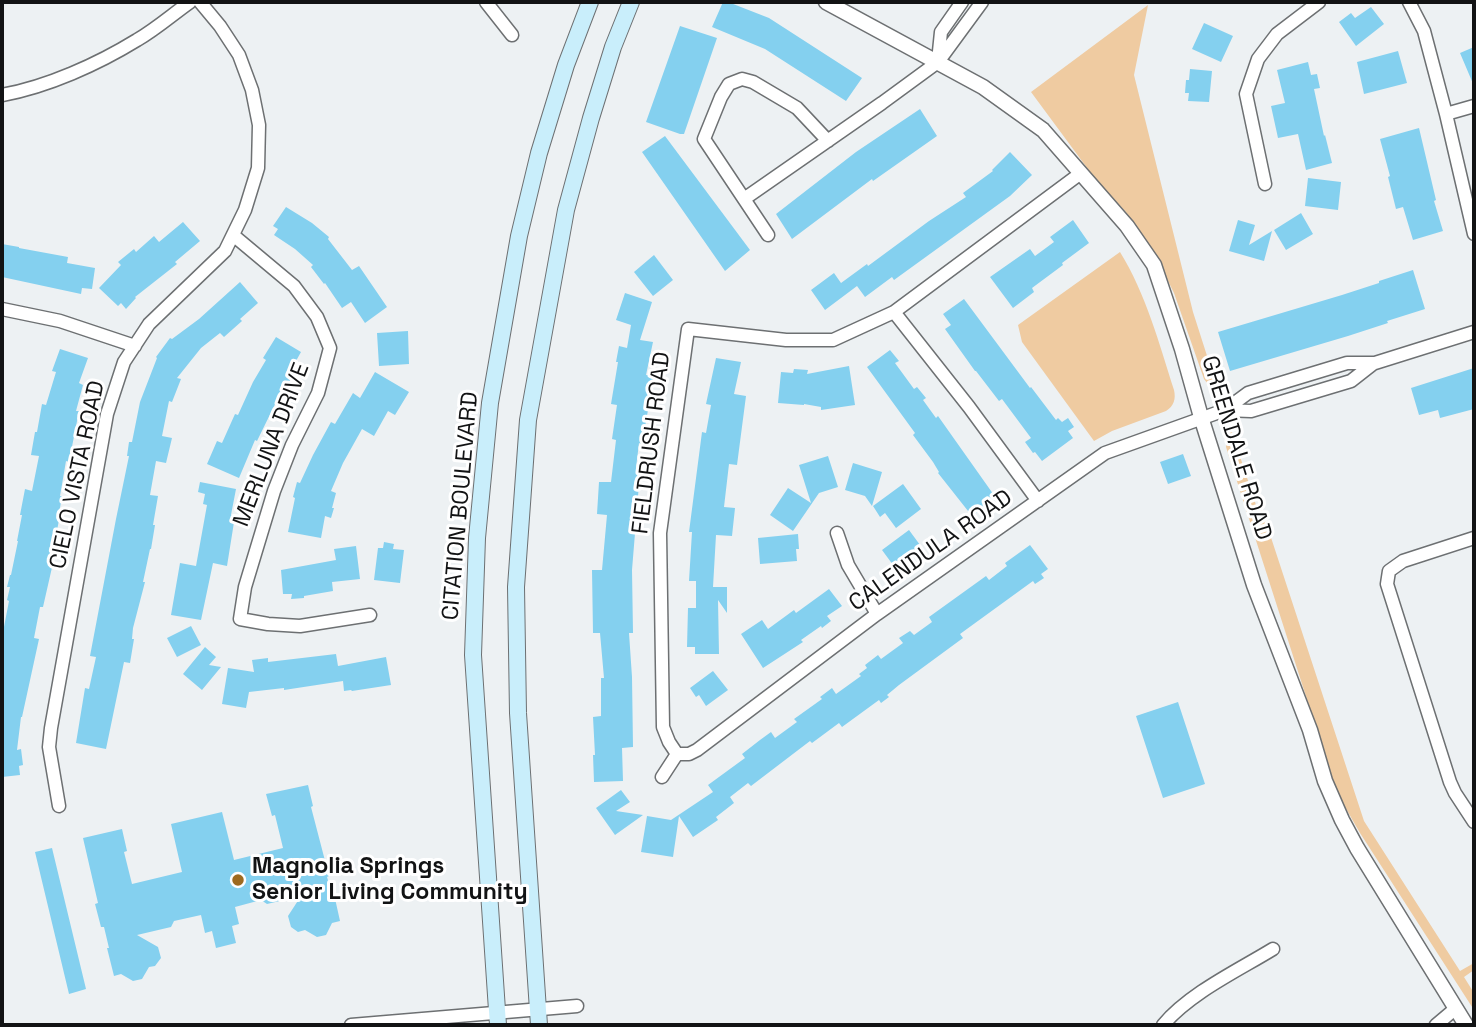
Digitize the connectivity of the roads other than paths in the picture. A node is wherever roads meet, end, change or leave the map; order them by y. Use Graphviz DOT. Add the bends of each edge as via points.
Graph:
graph roads {
  1 [pos="190,2"];
  2 [pos="200,2"];
  3 [pos="486,2"];
  4 [pos="590,2"];
  5 [pos="631,2"];
  6 [pos="826,2"];
  7 [pos="962,2"];
  8 [pos="982,2"];
  9 [pos="1319,2"];
  10 [pos="1409,2"];
  11 [pos="512,35"];
  12 [pos="938,61"];
  13 [pos="2,95"];
  14 [pos="1474,106"];
  15 [pos="1446,114"];
  16 [pos="828,141"];
  17 [pos="1081,173"];
  18 [pos="1265,184"];
  19 [pos="744,198"];
  20 [pos="1474,234"];
  21 [pos="233,235"];
  22 [pos="768,235"];
  23 [pos="2,309"];
  24 [pos="894,312"];
  25 [pos="1474,332"];
  26 [pos="135,346"];
  27 [pos="1201,417"];
  28 [pos="1038,501"];
  29 [pos="837,533"];
  30 [pos="1474,538"];
  31 [pos="877,614"];
  32 [pos="370,615"];
  33 [pos="677,754"];
  34 [pos="662,777"];
  35 [pos="59,806"];
  36 [pos="1474,822"];
  37 [pos="1273,948"];
  38 [pos="577,1006"];
  39 [pos="1455,1009"];
  40 [pos="538,1017"];
  41 [pos="497,1020"];
  42 [pos="351,1025"];
  43 [pos="1163,1025"];
  44 [pos="1436,1025"];
  45 [pos="1466,1025"];
  1 -- 13 [label="street" via="138,40 87,66"];
  2 -- 21 [label="street, CIELO VISTA ROAD" via="239,55 259,125 258,168"];
  3 -- 11 [label="street"];
  4 -- 41 [label="main road, CITATION BOULEVARD" via="539,153 519,236 490,403 477,538 473,655"];
  5 -- 40 [label="main road" via="613,47 566,210 528,420 516,587"];
  6 -- 12 [label="street, GREENDALE ROAD"];
  7 -- 12 [label="street" via="940,32"];
  8 -- 12 [label="street"];
  9 -- 18 [label="street" via="1277,34 1258,59 1247,94"];
  10 -- 15 [label="street" via="1424,31"];
  12 -- 16 [label="street"];
  12 -- 17 [label="street, GREENDALE ROAD" via="1043,130"];
  14 -- 15 [label="street"];
  15 -- 20 [label="street"];
  16 -- 19 [label="street"];
  16 -- 19 [label="street" via="797,108 753,82 742,79 729,84 704,139"];
  17 -- 24 [label="street, FIELDRUSH ROAD"];
  17 -- 27 [label="street, GREENDALE ROAD" via="1154,265"];
  19 -- 22 [label="street"];
  21 -- 26 [label="street, CIELO VISTA ROAD" via="225,251 149,324"];
  21 -- 32 [label="street, MERLUNA DRIVE" via="294,286 317,317 330,348 318,393 274,491 240,619 300,626"];
  23 -- 26 [label="street" via="61,321"];
  24 -- 28 [label="street"];
  24 -- 33 [label="street, FIELDRUSH ROAD" via="833,340 786,340 688,329 660,533 663,726"];
  25 -- 27 [label="street, CALENDULA ROAD" via="1375,363 1351,381 1251,411 1225,410"];
  26 -- 35 [label="street, CIELO VISTA ROAD" via="124,362 107,414 51,728 49,747"];
  27 -- 28 [label="street, CALENDULA ROAD" via="1105,453"];
  27 -- 39 [label="street, GREENDALE ROAD" via="1254,585 1325,781 1342,820"];
  28 -- 31 [label="street, CALENDULA ROAD"];
  29 -- 31 [label="street" via="848,565"];
  30 -- 36 [label="street" via="1403,561 1389,571 1387,584 1450,782"];
  31 -- 33 [label="street, CALENDULA ROAD" via="697,750"];
  33 -- 34 [label="street"];
  37 -- 43 [label="street" via="1206,989"];
  38 -- 40 [label="street"];
  39 -- 44 [label="street"];
  39 -- 45 [label="street, GREENDALE ROAD"];
  40 -- 41 [label="street"];
  41 -- 42 [label="street"];
}
